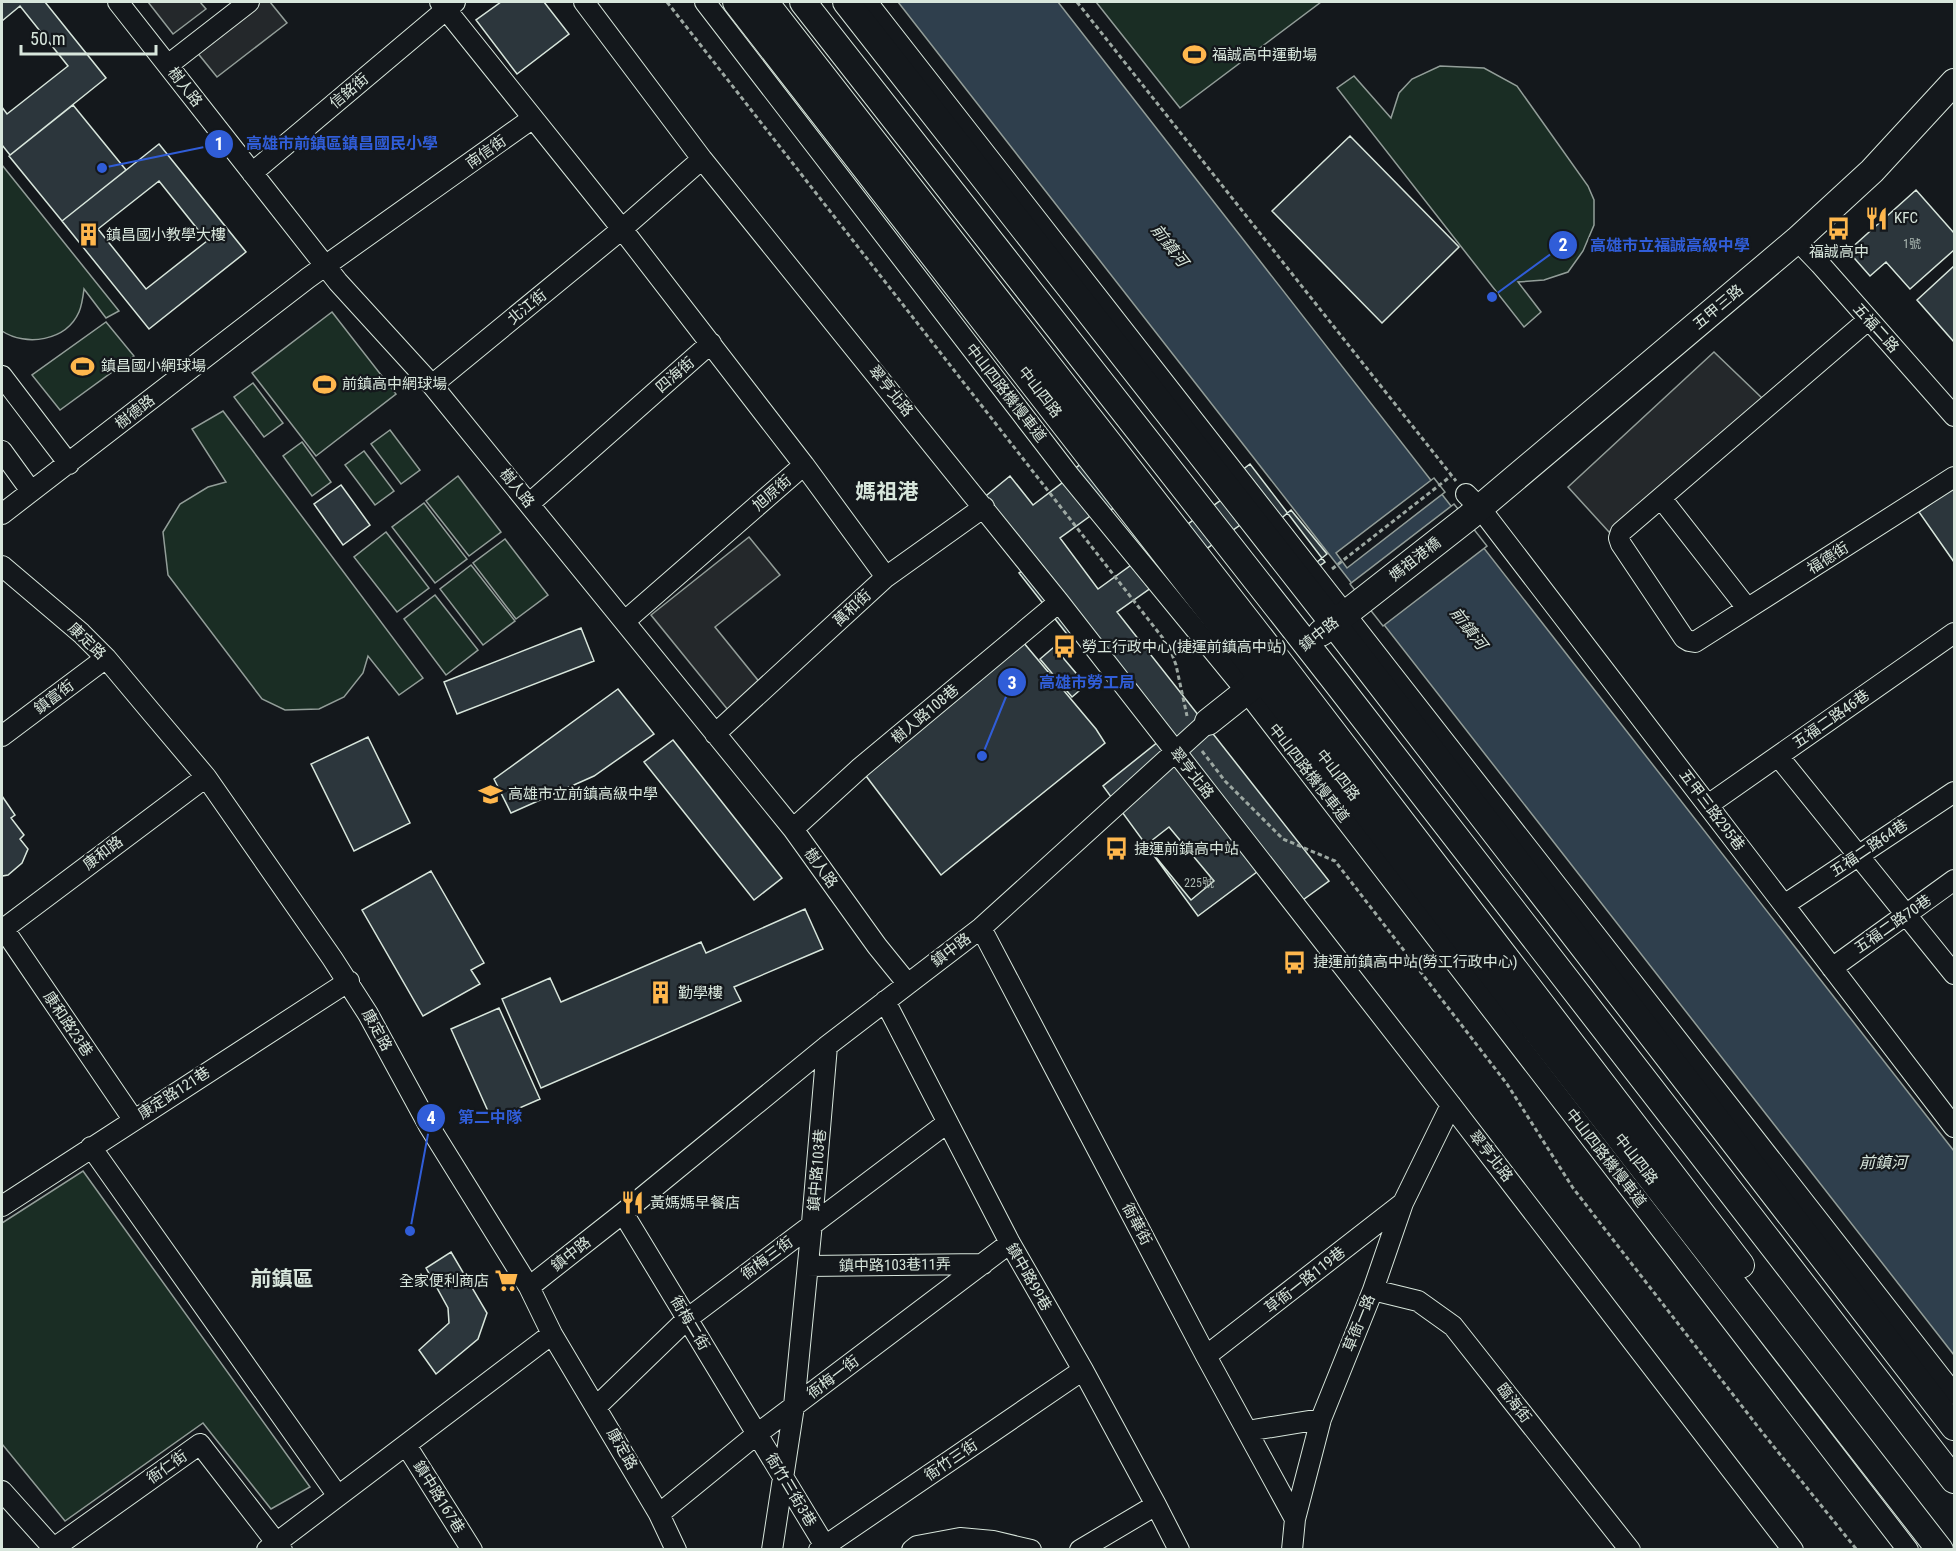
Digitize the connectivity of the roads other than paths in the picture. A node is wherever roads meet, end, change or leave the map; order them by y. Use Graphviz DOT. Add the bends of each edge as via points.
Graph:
graph roads {
  1 [pos="118,2"];
  2 [pos="249,2"];
  3 [pos="584,2"];
  4 [pos="705,2"];
  5 [pos="736,2"];
  6 [pos="765,2"];
  7 [pos="803,2"];
  8 [pos="846,2"];
  9 [pos="867,2"];
  10 [pos="447,4"];
  11 [pos="168,66"];
  12 [pos="1952,90"];
  13 [pos="533,118"];
  14 [pos="702,159"];
  15 [pos="252,173"];
  16 [pos="622,229"];
  17 [pos="1797,240"];
  18 [pos="324,266"];
  19 [pos="1868,320"];
  20 [pos="711,343"];
  21 [pos="2,376"];
  22 [pos="432,385"];
  23 [pos="1954,416"];
  24 [pos="2,451"];
  25 [pos="69,464"];
  26 [pos="804,465"];
  27 [pos="1954,477"];
  28 [pos="31,491"];
  29 [pos="1661,498"];
  30 [pos="530,503"];
  31 [pos="1472,506"];
  32 [pos="984,507"];
  33 [pos="2,514"];
  34 [pos="2,566"];
  35 [pos="886,577"];
  36 [pos="1059,602"];
  37 [pos="1748,608"];
  38 [pos="1346,613"];
  39 [pos="625,621"];
  40 [pos="1954,633"];
  41 [pos="1307,644"];
  42 [pos="106,658"];
  43 [pos="1263,678"];
  44 [pos="1200,730"];
  45 [pos="715,734"];
  46 [pos="2,736"];
  47 [pos="1176,752"];
  48 [pos="1778,756"];
  49 [pos="206,777"];
  50 [pos="1954,792"];
  51 [pos="1708,805"];
  52 [pos="793,829"];
  53 [pos="1858,855"];
  54 [pos="1954,880"];
  55 [pos="1784,905"];
  56 [pos="1907,915"];
  57 [pos="981,928"];
  58 [pos="2,929"];
  59 [pos="1832,968"];
  60 [pos="1954,974"];
  61 [pos="348,981"];
  62 [pos="908,983"];
  63 [pos="885,1001"];
  64 [pos="827,1046"];
  65 [pos="1451,1105"];
  66 [pos="133,1119"];
  67 [pos="947,1123"];
  68 [pos="1954,1127"];
  69 [pos="91,1148"];
  70 [pos="1403,1203"];
  71 [pos="2,1206"];
  72 [pos="623,1213"];
  73 [pos="812,1223"];
  74 [pos="1010,1243"];
  75 [pos="983,1264"];
  76 [pos="808,1266"];
  77 [pos="530,1287"];
  78 [pos="1373,1290"];
  79 [pos="687,1319"];
  80 [pos="552,1334"];
  81 [pos="1206,1356"];
  82 [pos="1083,1370"];
  83 [pos="1954,1394"];
  84 [pos="597,1406"];
  85 [pos="794,1406"];
  86 [pos="1321,1419"];
  87 [pos="1954,1427"];
  88 [pos="1247,1431"];
  89 [pos="757,1434"];
  90 [pos="1822,1438"];
  91 [pos="406,1445"];
  92 [pos="784,1479"];
  93 [pos="1954,1480"];
  94 [pos="2,1491"];
  95 [pos="338,1496"];
  96 [pos="1156,1505"];
  97 [pos="659,1514"];
  98 [pos="1295,1519"];
  99 [pos="1954,1540"];
  100 [pos="275,1547"];
  101 [pos="822,1548"];
  102 [pos="54,1549"];
  103 [pos="472,1550"];
  104 [pos="676,1550"];
  105 [pos="772,1550"];
  106 [pos="912,1550"];
  107 [pos="1031,1550"];
  108 [pos="1080,1550"];
  109 [pos="1179,1550"];
  110 [pos="1292,1550"];
  111 [pos="1630,1550"];
  112 [pos="1793,1550"];
  113 [pos="1908,1550"];
  114 [pos="1920,1550"];
  115 [pos="1940,1550"];
  1 -- 11 [label="street, 樹人路"];
  2 -- 11 [label="street"];
  3 -- 14 [label="street, 翠亨北路"];
  4 -- 43 [label="street, 中山四路機慢車道" via="1069,475"];
  5 -- 43 [label="main road, 中山四路"];
  6 -- 43 [label="main road, 中山四路"];
  7 -- 41 [label="main road"];
  8 -- 38 [label="main road"];
  9 -- 38 [label="street"];
  10 -- 13 [label="street"];
  10 -- 15 [label="street, 信銘街"];
  11 -- 15 [label="street, 樹人路"];
  12 -- 17 [label="main road, 五甲三路"];
  13 -- 16 [label="street"];
  13 -- 18 [label="street, 南信街"];
  14 -- 16 [label="street, 北江街"];
  14 -- 32 [label="street, 翠亨北路"];
  15 -- 18 [label="street, 樹人路"];
  16 -- 20 [label="street"];
  16 -- 22 [label="street, 北江街"];
  17 -- 19 [label="street, 五福二路"];
  17 -- 31 [label="main road, 五甲三路"];
  18 -- 22 [label="street, 樹人路"];
  18 -- 25 [label="street, 樹德路"];
  19 -- 23 [label="street, 五福二路"];
  19 -- 29 [label="street"];
  20 -- 26 [label="street, 旭原街"];
  20 -- 30 [label="street, 四海街"];
  21 -- 25 [label="street"];
  22 -- 30 [label="street, 樹人路"];
  24 -- 28 [label="street"];
  25 -- 28 [label="street, 樹德路"];
  26 -- 35 [label="street"];
  26 -- 39 [label="street, 旭原街"];
  27 -- 37 [label="street, 福德街"];
  28 -- 33 [label="street, 樹德路"];
  29 -- 37 [label="street"];
  29 -- 37 [label="street, 福德街" via="1619,538 1684,638 1695,642"];
  30 -- 39 [label="street, 樹人路"];
  31 -- 38 [label="main road, 媽祖港橋"];
  31 -- 51 [label="street, 五甲三路295巷"];
  32 -- 35 [label="street, 萬和街"];
  32 -- 36 [label="street, 翠亨北路"];
  34 -- 42 [label="street, 康定路"];
  35 -- 45 [label="street, 萬和街"];
  36 -- 47 [label="street, 翠亨北路"];
  36 -- 52 [label="street, 樹人路108巷"];
  38 -- 41 [label="main road, 鎮中路"];
  38 -- 83 [label="street"];
  38 -- 87 [label="main road"];
  39 -- 45 [label="street, 樹人路"];
  40 -- 48 [label="street, 五福二路46巷"];
  41 -- 43 [label="main road, 鎮中路"];
  41 -- 93 [label="main road"];
  42 -- 46 [label="street, 鎮富街"];
  42 -- 49 [label="street, 康定路"];
  43 -- 44 [label="main road, 鎮中路"];
  43 -- 90 [label="street, 中山四路機慢車道"];
  43 -- 99 [label="main road, 中山四路"];
  43 -- 115 [label="main road, 中山四路"];
  44 -- 47 [label="street, 鎮中路"];
  45 -- 52 [label="street, 樹人路"];
  47 -- 57 [label="street, 鎮中路"];
  47 -- 65 [label="street, 翠亨北路"];
  48 -- 51 [label="street, 五福二路46巷"];
  48 -- 53 [label="street"];
  49 -- 58 [label="street, 康和路"];
  49 -- 61 [label="street, 康定路"];
  50 -- 53 [label="street, 五福二路64巷"];
  51 -- 55 [label="street, 五甲三路295巷"];
  52 -- 62 [label="street, 樹人路"];
  53 -- 55 [label="street, 五福二路64巷"];
  53 -- 56 [label="street"];
  54 -- 56 [label="street, 五福二路70巷"];
  55 -- 59 [label="street, 五甲三路295巷"];
  56 -- 59 [label="street, 五福二路70巷"];
  56 -- 60 [label="street"];
  57 -- 62 [label="street, 鎮中路"];
  57 -- 81 [label="street, 衙華街"];
  58 -- 66 [label="street, 康和路23巷"];
  59 -- 68 [label="street, 五甲三路295巷"];
  61 -- 66 [label="street, 康定路121巷"];
  61 -- 77 [label="street, 康定路" via="429,1126"];
  62 -- 63 [label="street, 鎮中路"];
  63 -- 64 [label="street, 鎮中路"];
  63 -- 67 [label="street, 鎮中路99巷"];
  64 -- 72 [label="street, 鎮中路"];
  64 -- 73 [label="street, 鎮中路103巷"];
  65 -- 70 [label="street, 草衙一路"];
  65 -- 112 [label="street, 翠亨北路"];
  66 -- 69 [label="street, 康定路121巷"];
  67 -- 73 [label="street, 衙梅三街"];
  67 -- 74 [label="street, 鎮中路99巷"];
  69 -- 71 [label="street, 康定路121巷"];
  69 -- 95 [label="street"];
  70 -- 78 [label="street, 草衙一路"];
  70 -- 81 [label="street, 草衙一路119巷"];
  72 -- 77 [label="street, 鎮中路"];
  72 -- 79 [label="street, 衙梅二街"];
  73 -- 76 [label="street, 鎮中路103巷"];
  73 -- 79 [label="street, 衙梅三街"];
  74 -- 75 [label="street, 衙梅一街"];
  74 -- 82 [label="street, 鎮中路99巷"];
  75 -- 76 [label="street, 鎮中路103巷11弄"];
  75 -- 85 [label="street, 衙梅一街"];
  76 -- 85 [label="street, 鎮中路103巷"];
  77 -- 80 [label="street, 康定路"];
  78 -- 86 [label="street, 草衙一路"];
  78 -- 111 [label="street, 臨海街" via="1418,1301 1453,1326"];
  79 -- 84 [label="street, 衙梅三街"];
  79 -- 89 [label="street, 衙梅二街"];
  80 -- 84 [label="street, 康定路"];
  80 -- 91 [label="street"];
  81 -- 88 [label="street, 衙華街"];
  82 -- 96 [label="street, 鎮中路99巷"];
  82 -- 101 [label="street, 衙竹三街"];
  84 -- 97 [label="street, 康定路"];
  85 -- 89 [label="street, 衙梅一街"];
  85 -- 92 [label="street, 鎮中路103巷"];
  86 -- 88 [label="street"];
  86 -- 98 [label="street, 草衙一路"];
  88 -- 98 [label="street, 衙華街"];
  89 -- 92 [label="street, 衙竹三街3巷"];
  89 -- 97 [label="street, 衙梅一街"];
  90 -- 113 [label="street, 中山四路機慢車道"];
  90 -- 114 [label="street" via="1877,1495"];
  91 -- 95 [label="street"];
  91 -- 103 [label="street, 鎮中路167巷"];
  92 -- 101 [label="street, 衙竹三街3巷"];
  92 -- 105 [label="street, 鎮中路103巷"];
  94 -- 102 [label="street"];
  95 -- 100 [label="street"];
  96 -- 108 [label="street"];
  96 -- 109 [label="street, 鎮中路99巷"];
  97 -- 104 [label="street, 康定路"];
  98 -- 110 [label="street, 草衙一路"];
  100 -- 102 [label="street, 衙仁街" via="200,1444"];
  106 -- 107 [label="street" via="960,1538"];
}
